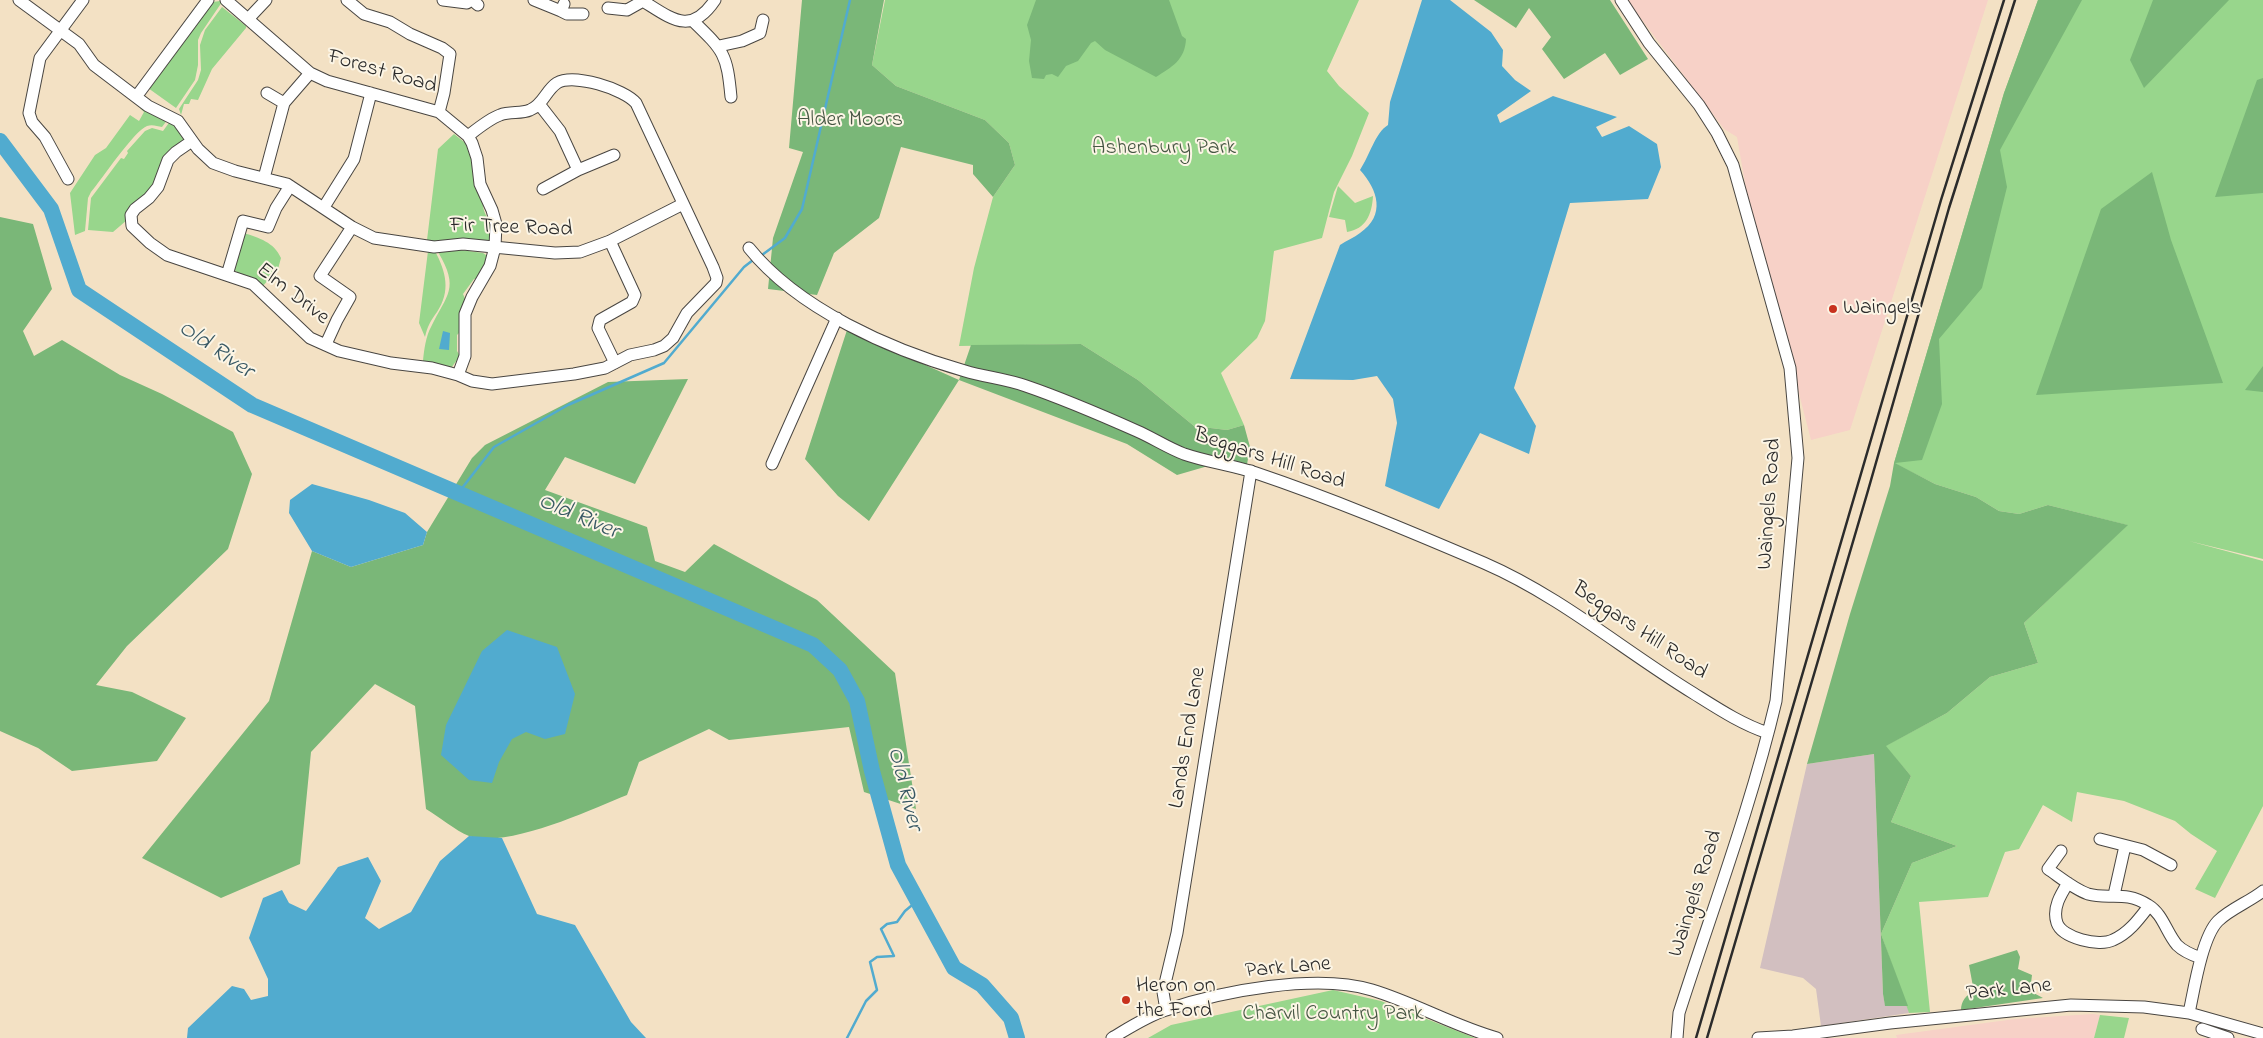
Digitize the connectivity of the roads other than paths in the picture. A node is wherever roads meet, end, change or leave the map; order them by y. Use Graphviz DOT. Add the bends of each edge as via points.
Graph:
graph roads {
  1 [pos="19,0"];
  2 [pos="83,0"];
  3 [pos="208,0"];
  4 [pos="226,0"];
  5 [pos="266,0"];
  6 [pos="347,0"];
  7 [pos="443,0"];
  8 [pos="643,0"];
  9 [pos="714,0"];
  10 [pos="1621,0"];
  11 [pos="472,2"];
  12 [pos="538,5"];
  13 [pos="608,8"];
  14 [pos="459,11"];
  15 [pos="583,14"];
  16 [pos="249,18"];
  17 [pos="763,20"];
  18 [pos="693,21"];
  19 [pos="59,30"];
  20 [pos="719,46"];
  21 [pos="310,73"];
  22 [pos="267,92"];
  23 [pos="371,93"];
  24 [pos="136,97"];
  25 [pos="731,97"];
  26 [pos="284,103"];
  27 [pos="539,104"];
  28 [pos="439,112"];
  29 [pos="468,136"];
  30 [pos="192,141"];
  31 [pos="614,155"];
  32 [pos="578,170"];
  33 [pos="264,178"];
  34 [pos="68,179"];
  35 [pos="290,186"];
  36 [pos="543,189"];
  37 [pos="683,204"];
  38 [pos="324,207"];
  39 [pos="352,227"];
  40 [pos="610,241"];
  41 [pos="495,247"];
  42 [pos="749,248"];
  43 [pos="227,275"];
  44 [pos="837,318"];
  45 [pos="326,344"];
  46 [pos="615,363"];
  47 [pos="458,375"];
  48 [pos="772,464"];
  49 [pos="1251,471"];
  50 [pos="1768,733"];
  51 [pos="2100,839"];
  52 [pos="2125,846"];
  53 [pos="2062,851"];
  54 [pos="2171,865"];
  55 [pos="2068,883"];
  56 [pos="2263,891"];
  57 [pos="2114,895"];
  58 [pos="2150,906"];
  59 [pos="2201,958"];
  60 [pos="1166,1010"];
  61 [pos="2189,1013"];
  62 [pos="2202,1029"];
  63 [pos="2263,1034"];
  64 [pos="1112,1038"];
  65 [pos="1497,1038"];
  66 [pos="1677,1038"];
  67 [pos="1758,1038"];
  68 [pos="2228,1038"];
  1 -- 19 [label="street"];
  2 -- 19 [label="street"];
  3 -- 24 [label="street"];
  4 -- 16 [label="street, Forest Road"];
  5 -- 16 [label="street"];
  6 -- 28 [label="street, Forest Road" via="364,14 390,22 450,54"];
  7 -- 11 [label="street"];
  8 -- 13 [label="street" via="627,10"];
  8 -- 18 [label="street" via="675,21"];
  9 -- 18 [label="street" via="705,14"];
  10 -- 50 [label="street, Waingels Road" via="1649,43 1699,105 1732,165 1790,368 1798,458 1776,701"];
  11 -- 14 [label="street"];
  12 -- 15 [label="street" via="562,8 567,14"];
  16 -- 21 [label="street, Forest Road"];
  17 -- 20 [label="street" via="760,33"];
  18 -- 20 [label="street"];
  19 -- 24 [label="street" via="79,44 94,65"];
  19 -- 34 [label="street" via="38,63 29,113"];
  20 -- 25 [label="street" via="728,66"];
  21 -- 23 [label="street, Forest Road" via="327,82"];
  21 -- 26 [label="street"];
  22 -- 26 [label="street"];
  23 -- 28 [label="street, Forest Road"];
  23 -- 38 [label="street" via="354,159"];
  24 -- 30 [label="street" via="178,121"];
  26 -- 33 [label="street"];
  27 -- 29 [label="street" via="530,110 500,115"];
  27 -- 32 [label="street" via="560,131"];
  27 -- 37 [label="street" via="556,84 571,79 628,94 636,103"];
  28 -- 29 [label="street"];
  29 -- 41 [label="street" via="475,150 480,184 495,218"];
  30 -- 33 [label="street" via="213,163"];
  30 -- 43 [label="street, Elm Drive" via="168,160 158,187 133,211 131,223 162,252"];
  31 -- 32 [label="street"];
  32 -- 36 [label="street"];
  33 -- 35 [label="street"];
  35 -- 38 [label="street"];
  35 -- 43 [label="street" via="268,227 243,221"];
  37 -- 40 [label="street, Fir Tree Road"];
  37 -- 46 [label="street" via="713,267 716,283 687,313 673,338 664,346 636,352"];
  38 -- 39 [label="street"];
  39 -- 41 [label="street, Fir Tree Road" via="374,238 434,247 463,244"];
  39 -- 45 [label="street" via="320,276 350,297"];
  40 -- 41 [label="street, Fir Tree Road" via="571,253"];
  40 -- 46 [label="street" via="635,295 632,302 598,324"];
  41 -- 47 [label="street" via="490,266 465,314 465,356"];
  42 -- 44 [label="street, Beggars Hill Road" via="778,277"];
  43 -- 45 [label="street, Elm Drive" via="253,284 310,338"];
  44 -- 48 [label="street"];
  44 -- 49 [label="street, Beggars Hill Road" via="889,345 966,372 1024,385 1140,432 1181,453"];
  45 -- 47 [label="street, Elm Drive" via="339,351 390,363"];
  46 -- 47 [label="street, Elm Drive" via="595,371 503,383 472,381"];
  49 -- 50 [label="street, Beggars Hill Road" via="1379,519 1508,574 1556,601 1656,670 1750,727"];
  49 -- 60 [label="street, Lands End Lane" via="1177,933 1163,992"];
  50 -- 66 [label="street, Waingels Road" via="1679,1013"];
  51 -- 52 [label="street"];
  52 -- 54 [label="street" via="2143,850"];
  52 -- 57 [label="street"];
  53 -- 55 [label="street" via="2048,869"];
  55 -- 57 [label="street" via="2090,894"];
  55 -- 58 [label="street" via="2059,898 2056,920 2065,931 2083,940 2112,941 2135,924"];
  56 -- 59 [label="street" via="2214,925"];
  57 -- 58 [label="street" via="2134,898"];
  58 -- 59 [label="street" via="2161,917 2178,946"];
  59 -- 61 [label="street"];
  60 -- 64 [label="street, Park Lane"];
  60 -- 65 [label="street, Park Lane" via="1245,991 1327,983 1372,990 1474,1032"];
  61 -- 63 [label="street, Park Lane"];
  61 -- 67 [label="street, Park Lane" via="2144,1006 2071,1005"];
  62 -- 68 [label="street"];
}
